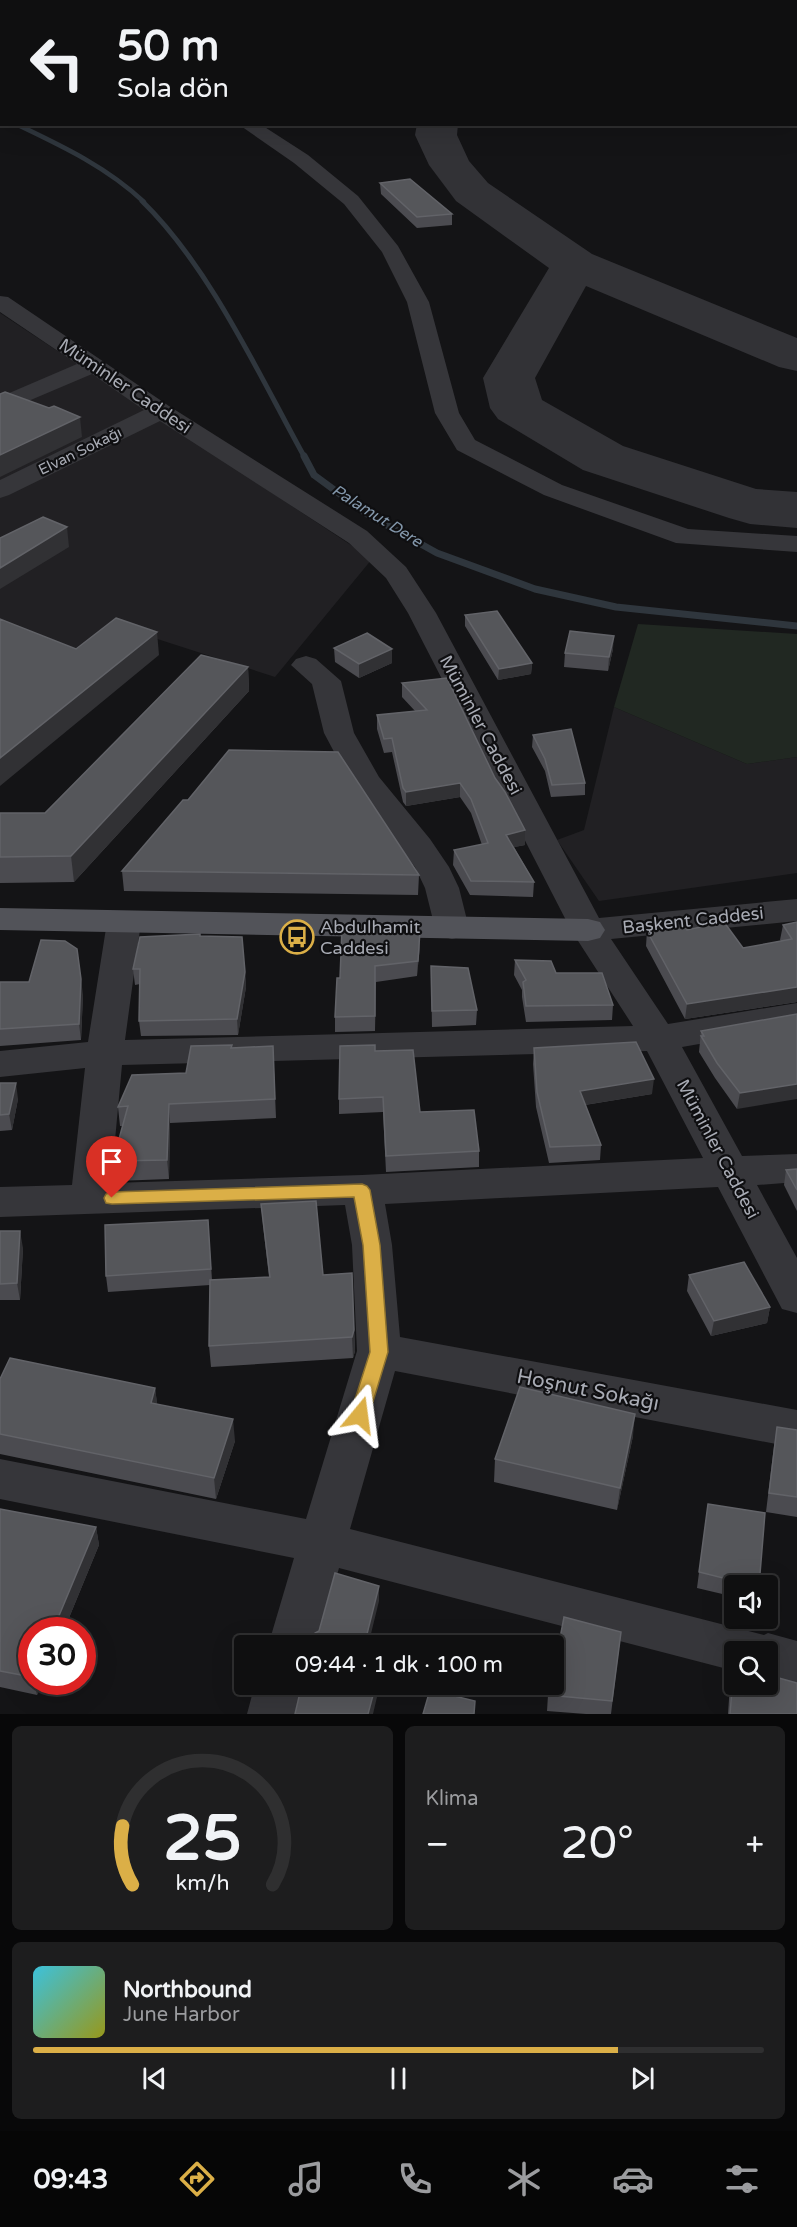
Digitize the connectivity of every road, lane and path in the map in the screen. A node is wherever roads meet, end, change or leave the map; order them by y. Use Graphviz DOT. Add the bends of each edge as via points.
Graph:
graph roads {
  1 [pos="250,126"];
  2 [pos="0,302"];
  3 [pos="94,364"];
  4 [pos="0,406"];
  5 [pos="161,411"];
  6 [pos="0,490"];
  7 [pos="797,544"];
  8 [pos="306,665"];
  9 [pos="797,910"];
  10 [pos="0,919"];
  11 [pos="124,922"];
  12 [pos="453,928"];
  13 [pos="588,930"];
  14 [pos="797,1015"];
  15 [pos="659,1038"];
  16 [pos="105,1053"];
  17 [pos="0,1064"];
  18 [pos="797,1168"];
  19 [pos="730,1172"];
  20 [pos="362,1190"];
  21 [pos="90,1199"];
  22 [pos="0,1202"];
  23 [pos="797,1297"];
  24 [pos="379,1352"];
  25 [pos="797,1429"];
  26 [pos="0,1479"];
  27 [pos="322,1543"];
  28 [pos="295,1635"];
  29 [pos="724,1646"];
  30 [pos="778,1659"];
  31 [pos="797,1664"];
  32 [pos="277,1695"];
  33 [pos="272,1714"];
  1 -- 7 [label="street" via="301,159 351,200 392,250 418,302 447,413 466,445 553,490 685,537"];
  2 -- 3 [label="street, Müminler Caddesi"];
  3 -- 4 [label="street"];
  3 -- 5 [label="street, Müminler Caddesi"];
  5 -- 6 [label="street, Elvan Sokağı"];
  5 -- 13 [label="street, Müminler Caddesi" via="358,537 396,573 422,613"];
  8 -- 12 [label="street" via="326,681 339,733 365,780 432,867"];
  9 -- 13 [label="street, Başkent Caddesi"];
  10 -- 11 [label="main road"];
  11 -- 12 [label="main road"];
  11 -- 16 [label="street"];
  12 -- 13 [label="main road"];
  13 -- 15 [label="street, Müminler Caddesi"];
  14 -- 15 [label="street"];
  15 -- 16 [label="street"];
  15 -- 19 [label="street, Müminler Caddesi"];
  16 -- 17 [label="street"];
  16 -- 21 [label="street"];
  18 -- 19 [label="street"];
  19 -- 20 [label="street"];
  19 -- 23 [label="street, Müminler Caddesi"];
  20 -- 21 [label="street"];
  20 -- 24 [label="street" via="372,1245"];
  21 -- 22 [label="street"];
  24 -- 25 [label="street, Hoşnut Sokağı"];
  24 -- 27 [label="street"];
  26 -- 27 [label="street"];
  27 -- 28 [label="street"];
  27 -- 29 [label="street"];
  30 -- 31 [label="street"];
  32 -- 33 [label="street"];
}
